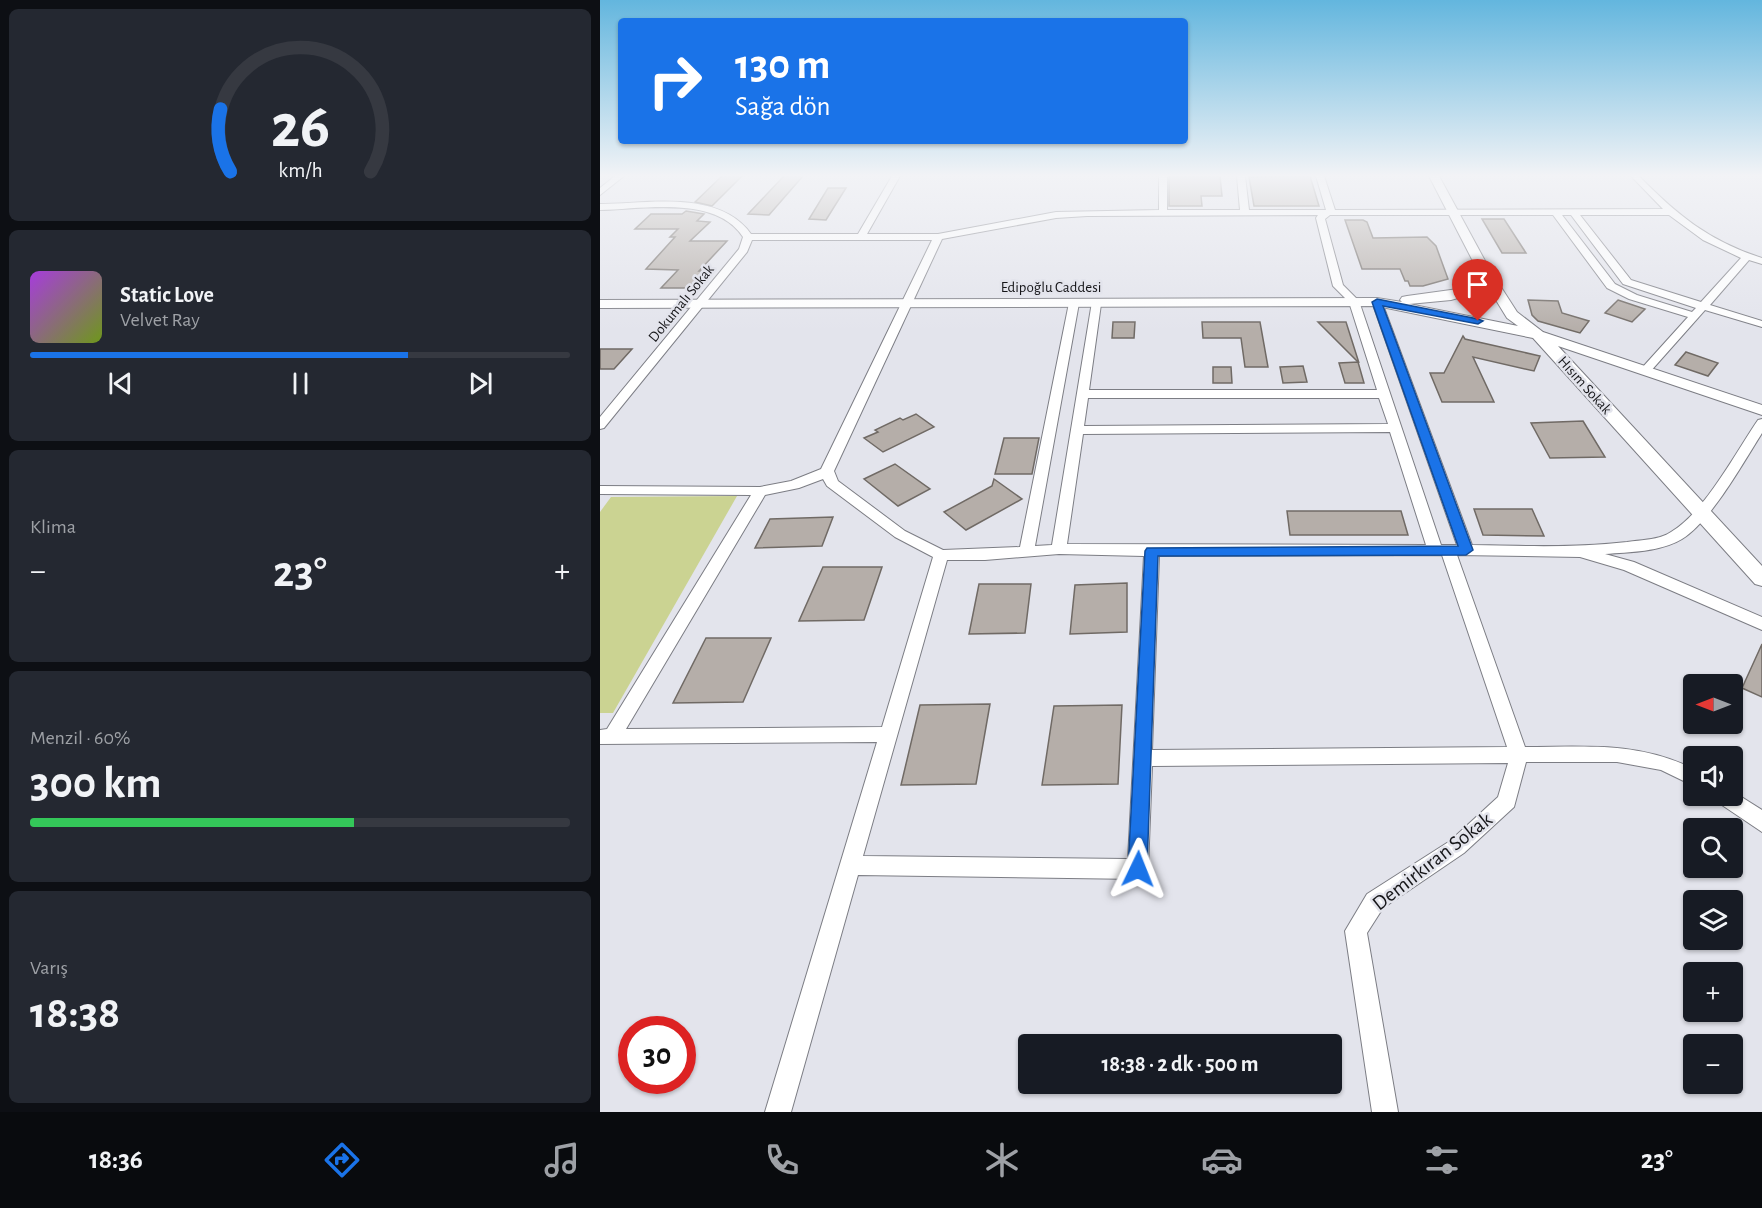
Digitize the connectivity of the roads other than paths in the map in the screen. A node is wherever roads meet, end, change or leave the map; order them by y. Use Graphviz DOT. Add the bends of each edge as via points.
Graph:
graph roads {
  1 [pos="742,228"];
  2 [pos="866,228"];
  3 [pos="987,228"];
  4 [pos="1323,228"];
  5 [pos="1461,228"];
  6 [pos="1568,228"];
  7 [pos="1586,228"];
  8 [pos="1688,228"];
  9 [pos="748,237"];
  10 [pos="861,237"];
  11 [pos="938,237"];
  12 [pos="1747,257"];
  13 [pos="1762,261"];
  14 [pos="1484,270"];
  15 [pos="1354,301"];
  16 [pos="1377,302"];
  17 [pos="699,303"];
  18 [pos="905,303"];
  19 [pos="1074,303"];
  20 [pos="1096,303"];
  21 [pos="600,304"];
  22 [pos="1699,311"];
  23 [pos="1762,324"];
  24 [pos="1538,335"];
  25 [pos="1645,370"];
  26 [pos="1082,394"];
  27 [pos="1383,394"];
  28 [pos="1762,410"];
  29 [pos="1762,423"];
  30 [pos="600,425"];
  31 [pos="1394,428"];
  32 [pos="1078,430"];
  33 [pos="827,471"];
  34 [pos="760,491"];
  35 [pos="603,493"];
  36 [pos="1701,513"];
  37 [pos="1059,549"];
  38 [pos="1442,550"];
  39 [pos="1466,550"];
  40 [pos="1027,551"];
  41 [pos="1152,551"];
  42 [pos="1580,552"];
  43 [pos="941,555"];
  44 [pos="1762,579"];
  45 [pos="1762,624"];
  46 [pos="889,734"];
  47 [pos="606,737"];
  48 [pos="1519,755"];
  49 [pos="1142,758"];
  50 [pos="1683,772"];
  51 [pos="1741,806"];
  52 [pos="1762,823"];
  53 [pos="850,865"];
  54 [pos="778,1112"];
  55 [pos="1385,1112"];
  1 -- 9 [label="street"];
  2 -- 10 [label="street"];
  3 -- 11 [label="street"];
  4 -- 15 [label="street" via="1338,286"];
  5 -- 14 [label="street, Hısım Sokak"];
  6 -- 22 [label="street" via="1611,286 1633,297"];
  7 -- 22 [label="street" via="1627,282"];
  8 -- 12 [label="street"];
  9 -- 10 [label="street"];
  9 -- 17 [label="street, Dokumalı Sokak" via="744,250"];
  10 -- 11 [label="street"];
  11 -- 18 [label="street"];
  12 -- 13 [label="street"];
  12 -- 22 [label="street"];
  14 -- 16 [label="street" via="1463,292 1451,296"];
  14 -- 24 [label="street, Hısım Sokak" via="1512,315"];
  15 -- 16 [label="street, Edipoğlu Caddesi"];
  15 -- 20 [label="street, Edipoğlu Caddesi"];
  15 -- 27 [label="street"];
  16 -- 24 [label="street, Edipoğlu Caddesi"];
  16 -- 39 [label="street"];
  17 -- 18 [label="street, Edipoğlu Caddesi"];
  17 -- 21 [label="street, Edipoğlu Caddesi"];
  17 -- 30 [label="street, Dokumalı Sokak"];
  18 -- 19 [label="street, Edipoğlu Caddesi"];
  18 -- 33 [label="street"];
  19 -- 20 [label="street, Edipoğlu Caddesi"];
  19 -- 40 [label="street"];
  20 -- 26 [label="street"];
  22 -- 23 [label="street"];
  22 -- 25 [label="street"];
  24 -- 25 [label="street"];
  24 -- 36 [label="street, Hısım Sokak"];
  25 -- 28 [label="street"];
  26 -- 27 [label="street"];
  26 -- 32 [label="street"];
  27 -- 31 [label="street"];
  29 -- 36 [label="street"];
  31 -- 32 [label="street"];
  31 -- 38 [label="street"];
  32 -- 37 [label="street"];
  33 -- 34 [label="street" via="787,488"];
  33 -- 43 [label="street" via="832,483 900,534"];
  34 -- 35 [label="street"];
  34 -- 47 [label="street"];
  36 -- 42 [label="street" via="1676,536"];
  36 -- 44 [label="street, Hısım Sokak"];
  37 -- 40 [label="street"];
  37 -- 41 [label="street"];
  38 -- 39 [label="street"];
  38 -- 41 [label="street"];
  38 -- 48 [label="street"];
  39 -- 42 [label="street"];
  40 -- 43 [label="street"];
  41 -- 49 [label="street"];
  42 -- 45 [label="street" via="1629,566"];
  43 -- 46 [label="street"];
  46 -- 47 [label="street"];
  46 -- 53 [label="street"];
  48 -- 49 [label="street"];
  48 -- 50 [label="street" via="1617,754 1664,763"];
  48 -- 55 [label="street, Demirkıran Sokak" via="1507,801 1457,847 1375,901 1356,931"];
  49 -- 53 [label="street" via="1138,869"];
  51 -- 52 [label="street"];
  53 -- 54 [label="street"];
}
